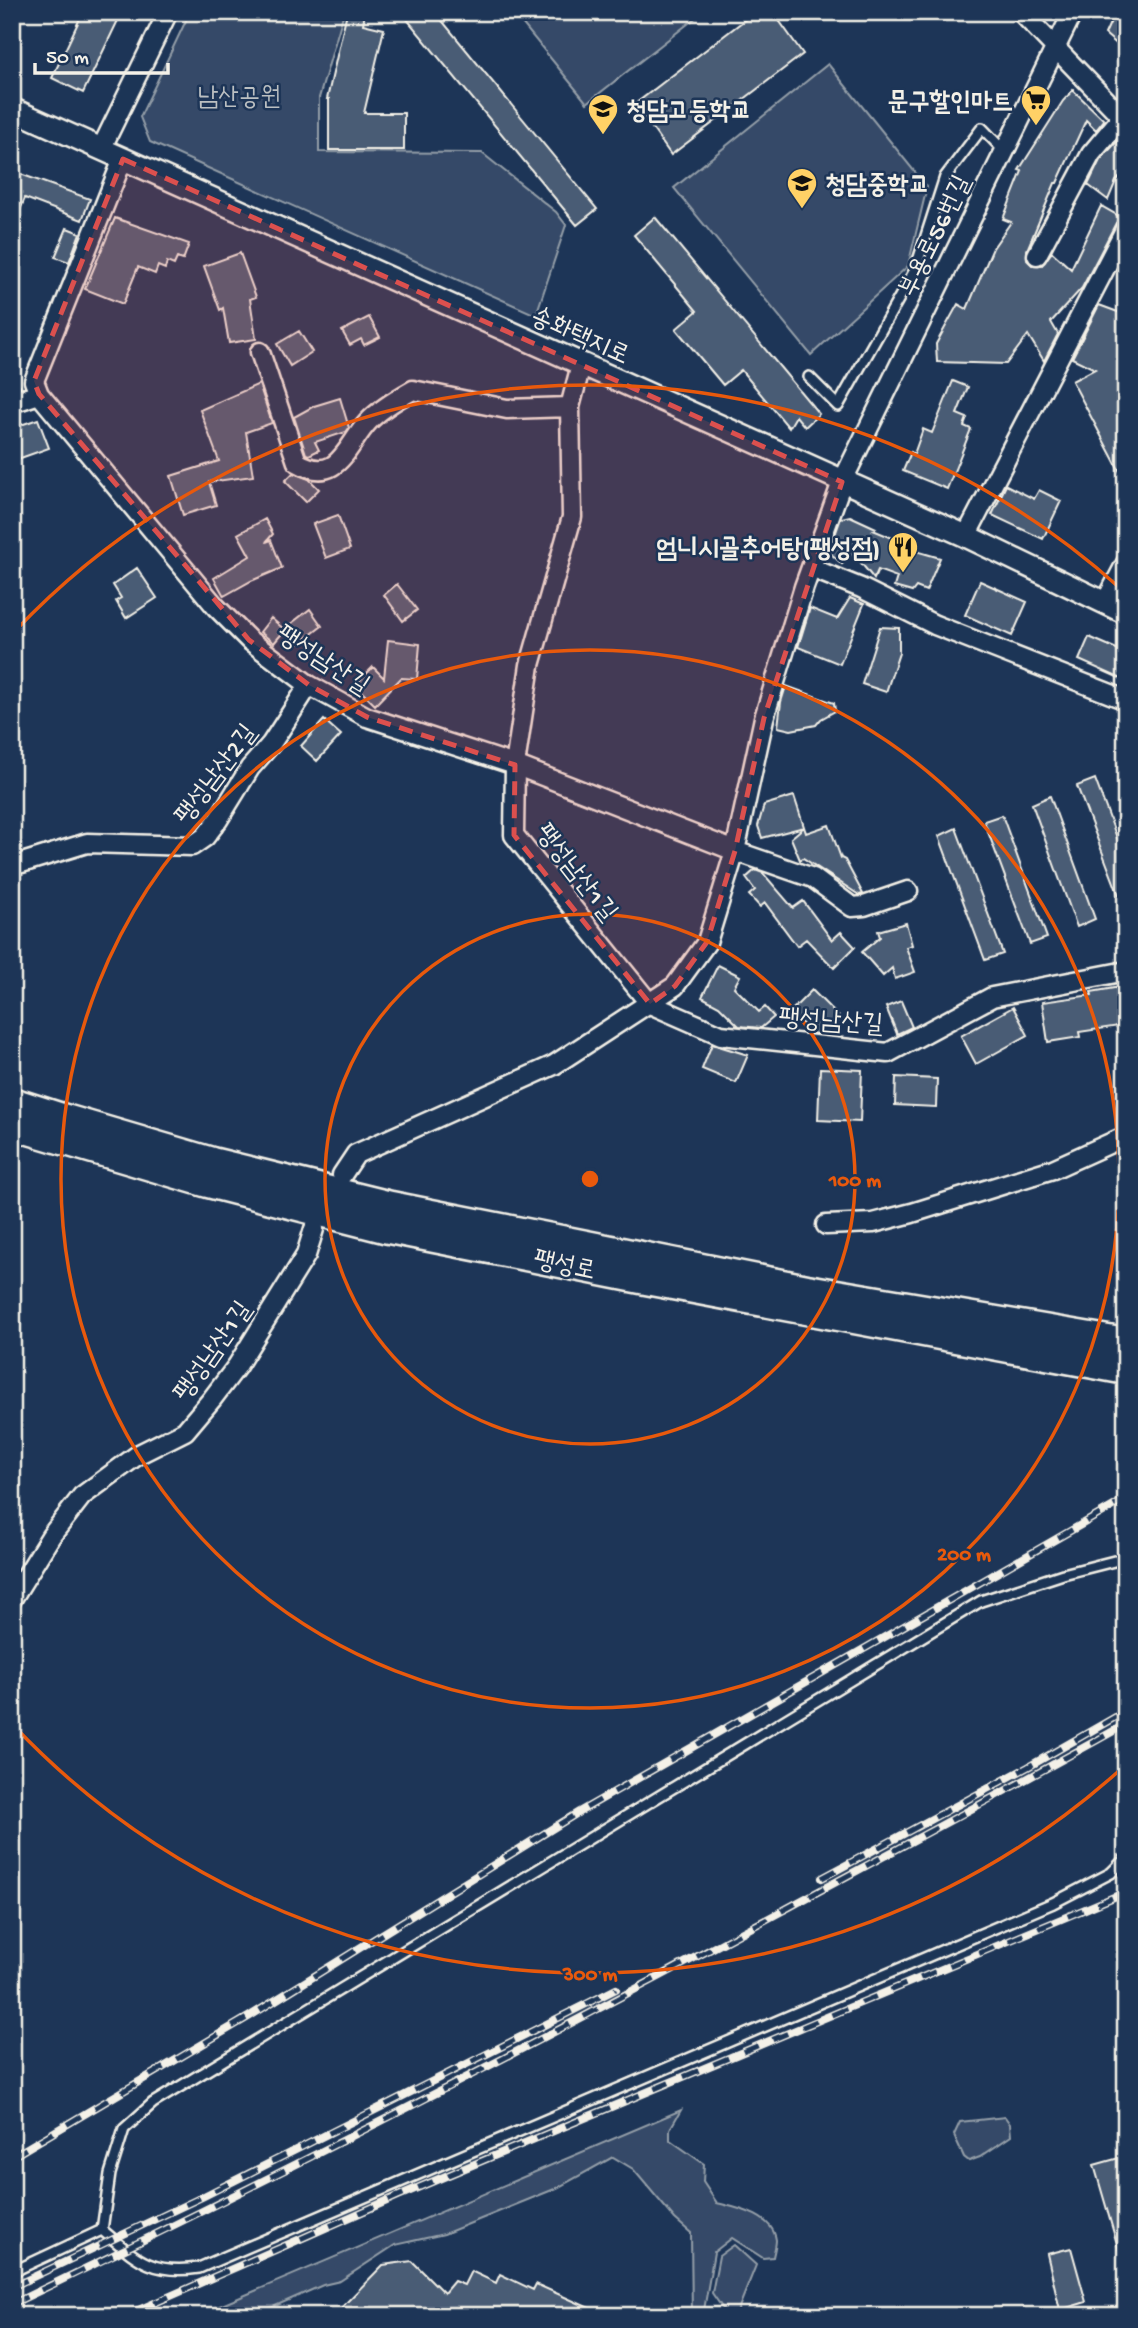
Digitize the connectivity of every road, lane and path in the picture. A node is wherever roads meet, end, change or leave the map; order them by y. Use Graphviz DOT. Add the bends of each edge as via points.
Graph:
graph roads {
  1 [pos="169,12"];
  2 [pos="1021,12"];
  3 [pos="1073,12"];
  4 [pos="1055,47"];
  5 [pos="12,109"];
  6 [pos="1124,119"];
  7 [pos="101,149"];
  8 [pos="1004,151"];
  9 [pos="123,159"];
  10 [pos="1126,228"];
  11 [pos="1037,255"];
  12 [pos="260,352"];
  13 [pos="581,365"];
  14 [pos="809,377"];
  15 [pos="40,394"];
  16 [pos="15,401"];
  17 [pos="570,407"];
  18 [pos="842,482"];
  19 [pos="965,536"];
  20 [pos="1126,562"];
  21 [pos="811,568"];
  22 [pos="1105,603"];
  23 [pos="1126,613"];
  24 [pos="309,685"];
  25 [pos="1126,700"];
  26 [pos="515,765"];
  27 [pos="736,851"];
  28 [pos="12,866"];
  29 [pos="908,891"];
  30 [pos="1126,971"];
  31 [pos="650,1004"];
  32 [pos="12,1102"];
  33 [pos="12,1125"];
  34 [pos="1126,1136"];
  35 [pos="342,1175"];
  36 [pos="826,1225"];
  37 [pos="314,1229"];
  38 [pos="1126,1343"];
  39 [pos="1126,1370"];
  40 [pos="1126,1558"];
  41 [pos="12,1599"];
  42 [pos="1126,1858"];
  43 [pos="102,2230"];
  44 [pos="12,2272"];
  1 -- 7 [label="street"];
  2 -- 4 [label="street"];
  3 -- 4 [label="street, 부용로56번길"];
  4 -- 6 [label="street"];
  4 -- 8 [label="street, 부용로56번길"];
  5 -- 7 [label="street, 송화택지로"];
  6 -- 11 [label="street" via="1091,154"];
  7 -- 9 [label="street, 송화택지로"];
  8 -- 14 [label="lane" via="982,128 945,177 915,270 838,407"];
  8 -- 18 [label="street, 부용로56번길"];
  9 -- 13 [label="street, 송화택지로"];
  9 -- 15 [label="street" via="34,381"];
  10 -- 19 [label="street"];
  12 -- 17 [label="street" via="297,461 308,468 333,466 368,422 413,390 507,409"];
  13 -- 17 [label="street, 팽성남산1길"];
  13 -- 18 [label="street, 송화택지로"];
  15 -- 16 [label="street"];
  15 -- 24 [label="street, 팽성남산길" via="216,607 249,640"];
  17 -- 26 [label="street, 팽성남산1길" via="572,517 530,665"];
  18 -- 19 [label="street, 송화택지로"];
  18 -- 21 [label="street, 부용로56번길"];
  19 -- 22 [label="street, 송화택지로"];
  20 -- 22 [label="street"];
  21 -- 25 [label="street" via="935,625"];
  21 -- 27 [label="street, 부용로56번길" via="764,718"];
  22 -- 23 [label="street, 송화택지로"];
  24 -- 26 [label="street, 팽성남산길" via="367,717"];
  24 -- 28 [label="street, 팽성남산2길" via="218,820 192,846 87,843"];
  26 -- 27 [label="street, 팽성남산길"];
  26 -- 31 [label="street, 팽성남산1길" via="514,835"];
  27 -- 29 [label="street, 팽성남산길" via="813,878 852,907"];
  27 -- 31 [label="street, 부용로56번길" via="707,942 675,986"];
  30 -- 31 [label="street, 팽성남산길" via="992,997 888,1053 721,1035"];
  31 -- 35 [label="street" via="554,1065 356,1154"];
  32 -- 38 [label="main road, 팽성로" via="212,1162 391,1206 807,1289"];
  33 -- 39 [label="main road, 팽성로" via="208,1184 384,1228"];
  34 -- 36 [label="street" via="1053,1169 912,1213 873,1223"];
  37 -- 41 [label="street, 팽성남산1길" via="306,1255 237,1366 203,1409 185,1431 139,1454 82,1496"];
  40 -- 43 [label="lane" via="981,1601 153,2103 124,2129 110,2174"];
  42 -- 43 [label="lane" via="1111,1873 1053,1903 198,2268 175,2271 140,2261"];
  43 -- 44 [label="lane"];
}
